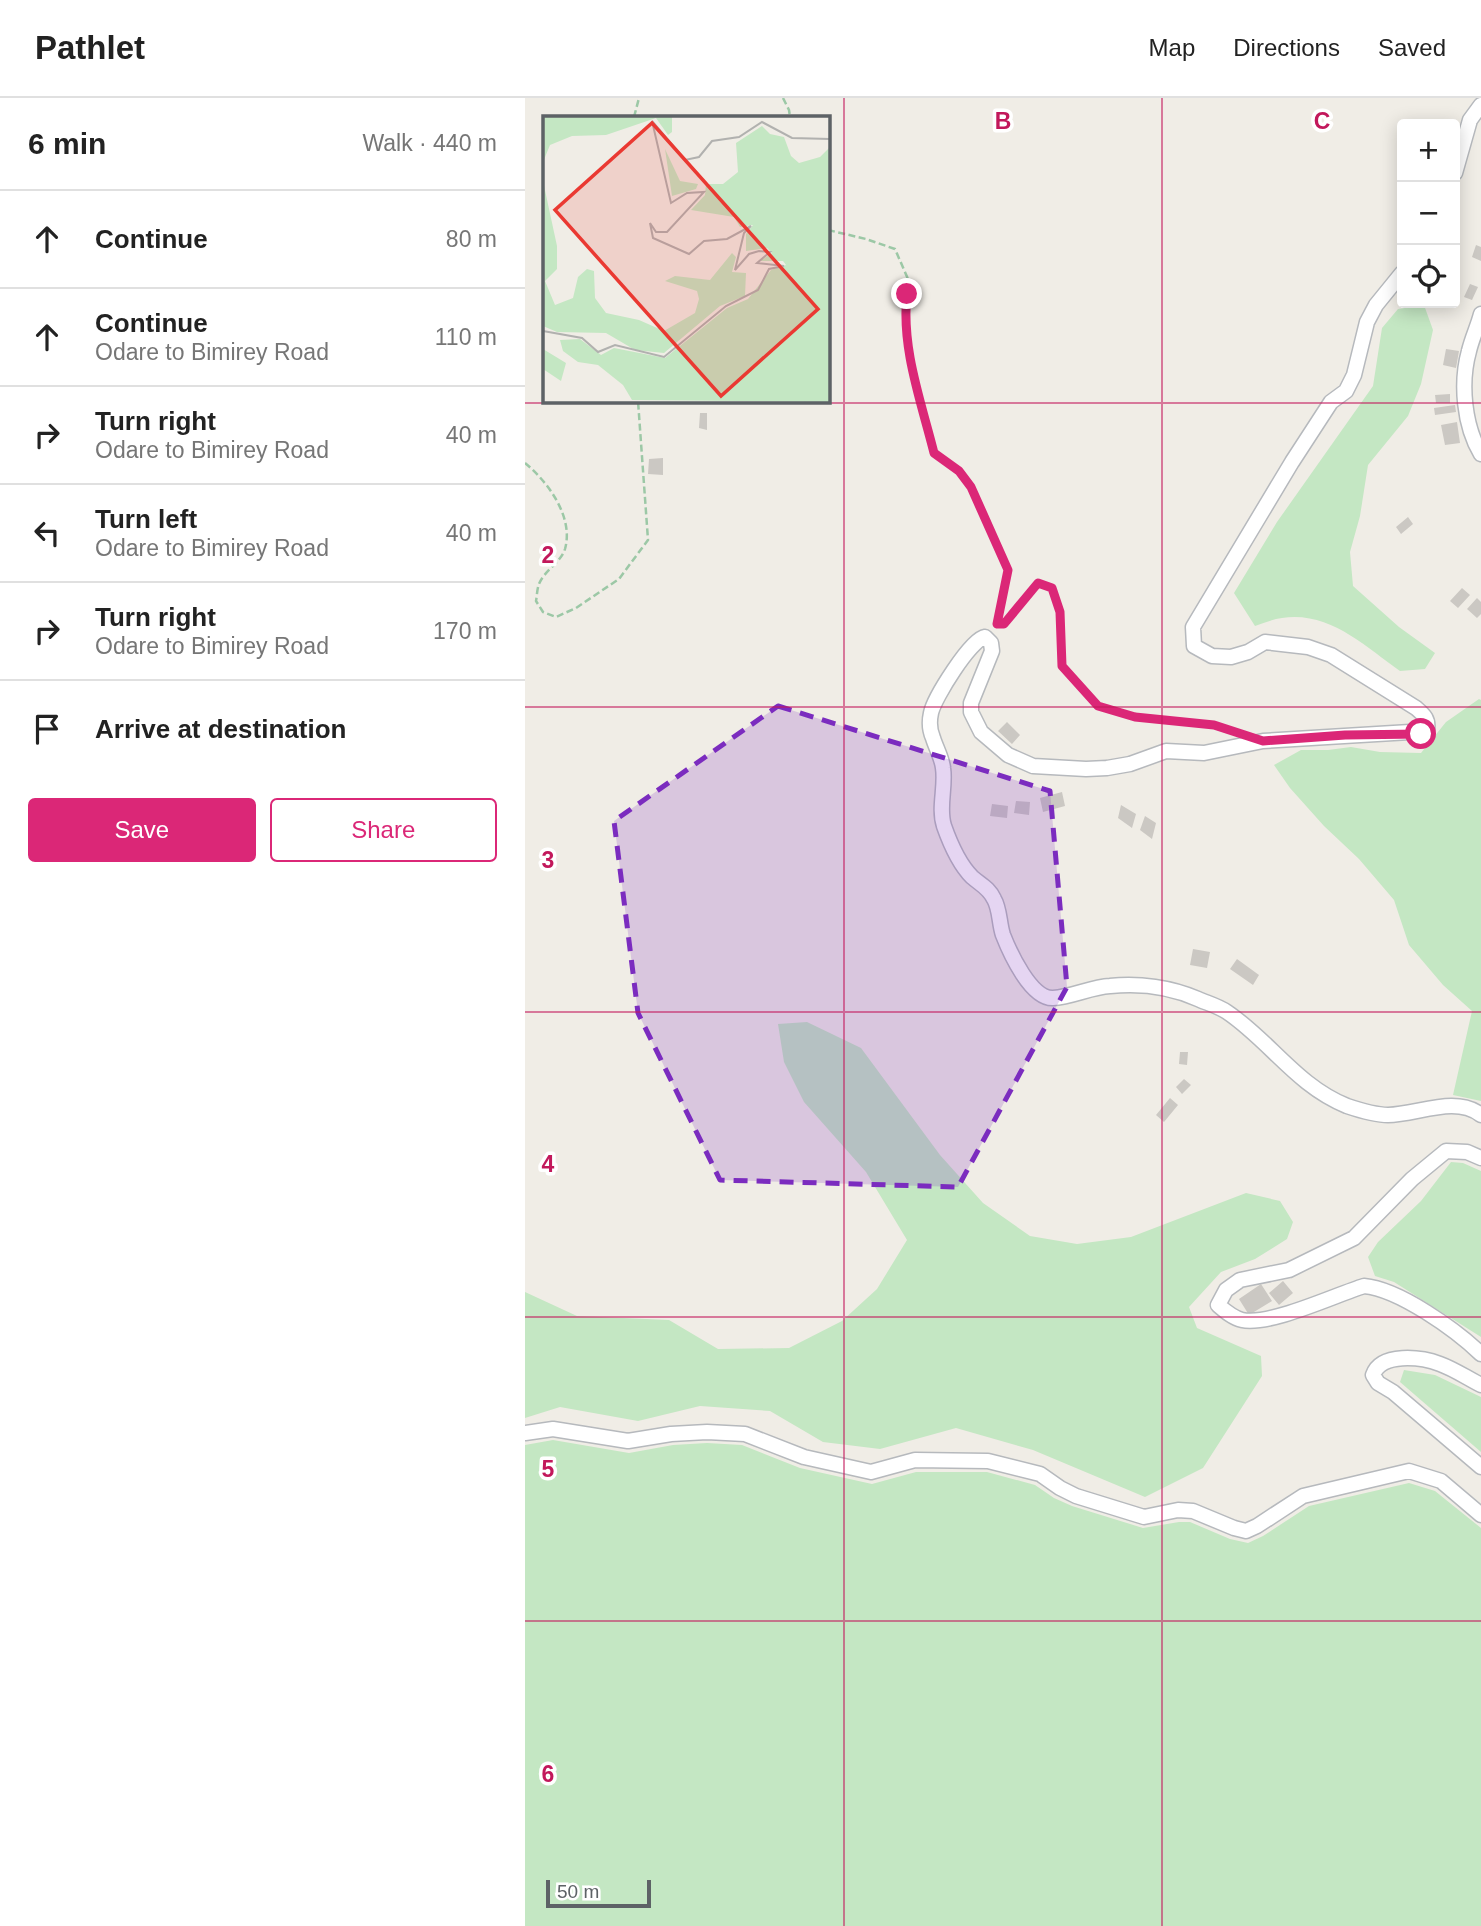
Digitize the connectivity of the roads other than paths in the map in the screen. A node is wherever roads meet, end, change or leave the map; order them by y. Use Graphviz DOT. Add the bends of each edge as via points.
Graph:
graph roads {
  1 [pos="1481,104"];
  2 [pos="1460,155"];
  3 [pos="1397,279"];
  4 [pos="1481,314"];
  5 [pos="1481,454"];
  6 [pos="1481,1115"];
  7 [pos="1481,1158"];
  8 [pos="1481,1354"];
  9 [pos="1481,1385"];
  10 [pos="525,1433"];
  11 [pos="1481,1467"];
  12 [pos="1481,1514"];
  1 -- 2 [label="street" via="1470,120"];
  3 -- 6 [label="street" via="1367,322 1346,391 1331,402 1192,627 1194,646 1212,656 1231,657 1265,642 1308,647 1331,656 1416,708 1425,716 1427,730 1421,734 1263,741 1204,753 1166,751 1107,768 1033,766 1019,762 981,732 971,712 992,651 985,637 969,647 931,710 929,728 943,768 943,823 952,846 972,877 988,888 1003,935 1030,987 1040,995 1051,998 1109,986 1156,986 1191,995 1225,1010 1327,1098 1388,1115 1452,1107"];
  4 -- 5 [label="street" via="1468,351 1465,380 1468,420"];
  7 -- 8 [label="street" via="1446,1151 1354,1238 1289,1270 1240,1280 1226,1290 1218,1305 1242,1320 1253,1320 1373,1287 1441,1321"];
  9 -- 11 [label="street" via="1419,1359 1387,1360 1373,1375"];
  10 -- 12 [label="street" via="553,1429 628,1441 671,1434 745,1434 804,1457 871,1472 915,1460 988,1461 1040,1474 1076,1496 1145,1517 1193,1511 1247,1531 1303,1496 1409,1471 1441,1481"];
}
